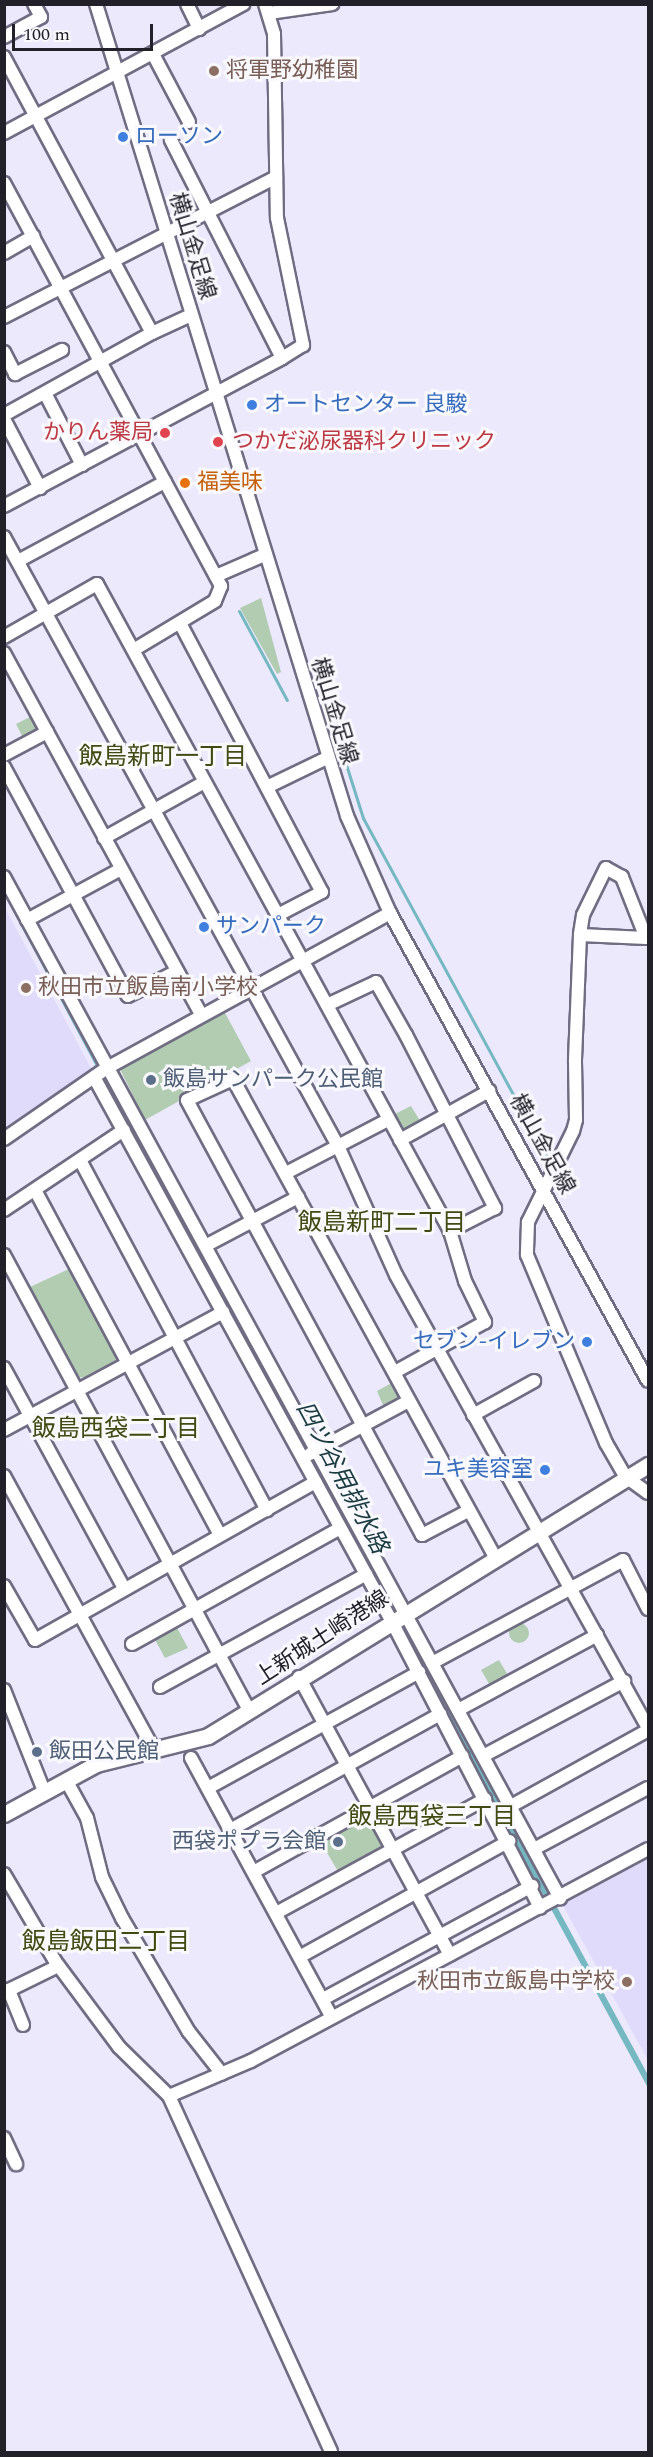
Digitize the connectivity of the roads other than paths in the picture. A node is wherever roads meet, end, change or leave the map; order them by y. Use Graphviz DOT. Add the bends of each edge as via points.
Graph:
graph roads {
  1 [pos="34,4"];
  2 [pos="96,4"];
  3 [pos="187,4"];
  4 [pos="244,4"];
  5 [pos="332,4"];
  6 [pos="267,9"];
  7 [pos="199,29"];
  8 [pos="4,37"];
  9 [pos="153,54"];
  10 [pos="4,57"];
  11 [pos="118,74"];
  12 [pos="35,116"];
  13 [pos="189,122"];
  14 [pos="4,133"];
  15 [pos="171,140"];
  16 [pos="276,177"];
  17 [pos="5,186"];
  18 [pos="208,215"];
  19 [pos="33,236"];
  20 [pos="167,236"];
  21 [pos="4,253"];
  22 [pos="114,262"];
  23 [pos="61,287"];
  24 [pos="191,315"];
  25 [pos="4,317"];
  26 [pos="152,333"];
  27 [pos="62,350"];
  28 [pos="4,352"];
  29 [pos="282,358"];
  30 [pos="101,363"];
  31 [pos="216,392"];
  32 [pos="45,393"];
  33 [pos="4,414"];
  34 [pos="4,419"];
  35 [pos="139,435"];
  36 [pos="82,465"];
  37 [pos="165,482"];
  38 [pos="39,488"];
  39 [pos="4,506"];
  40 [pos="4,537"];
  41 [pos="264,555"];
  42 [pos="18,561"];
  43 [pos="216,576"];
  44 [pos="47,614"];
  45 [pos="180,623"];
  46 [pos="4,637"];
  47 [pos="135,649"];
  48 [pos="4,653"];
  49 [pos="47,732"];
  50 [pos="4,755"];
  51 [pos="327,758"];
  52 [pos="4,767"];
  53 [pos="203,783"];
  54 [pos="269,786"];
  55 [pos="155,812"];
  56 [pos="104,838"];
  57 [pos="121,869"];
  58 [pos="4,877"];
  59 [pos="74,894"];
  60 [pos="390,913"];
  61 [pos="278,915"];
  62 [pos="27,920"];
  63 [pos="580,935"];
  64 [pos="303,961"];
  65 [pos="177,971"];
  66 [pos="251,989"];
  67 [pos="327,1005"];
  68 [pos="202,1016"];
  69 [pos="101,1072"];
  70 [pos="489,1091"];
  71 [pos="447,1115"];
  72 [pos="388,1120"];
  73 [pos="124,1130"];
  74 [pos="4,1139"];
  75 [pos="400,1140"];
  76 [pos="338,1146"];
  77 [pos="80,1160"];
  78 [pos="286,1173"];
  79 [pos="542,1186"];
  80 [pos="35,1190"];
  81 [pos="298,1197"];
  82 [pos="4,1210"];
  83 [pos="249,1222"];
  84 [pos="450,1231"];
  85 [pos="207,1245"];
  86 [pos="4,1255"];
  87 [pos="223,1312"];
  88 [pos="174,1339"];
  89 [pos="438,1350"];
  90 [pos="128,1364"];
  91 [pos="4,1368"];
  92 [pos="395,1372"];
  93 [pos="534,1381"];
  94 [pos="648,1381"];
  95 [pos="78,1391"];
  96 [pos="409,1401"];
  97 [pos="473,1415"];
  98 [pos="30,1416"];
  99 [pos="361,1426"];
  100 [pos="4,1430"];
  101 [pos="311,1454"];
  102 [pos="648,1465"];
  103 [pos="4,1476"];
  104 [pos="626,1477"];
  105 [pos="315,1482"];
  106 [pos="648,1493"];
  107 [pos="267,1510"];
  108 [pos="468,1510"];
  109 [pos="340,1528"];
  110 [pos="538,1532"];
  111 [pos="220,1535"];
  112 [pos="495,1557"];
  113 [pos="172,1562"];
  114 [pos="366,1574"];
  115 [pos="4,1586"];
  116 [pos="124,1588"];
  117 [pos="569,1588"];
  118 [pos="648,1609"];
  119 [pos="197,1610"];
  120 [pos="80,1612"];
  121 [pos="397,1616"];
  122 [pos="597,1635"];
  123 [pos="132,1644"];
  124 [pos="221,1655"];
  125 [pos="432,1663"];
  126 [pos="419,1672"];
  127 [pos="299,1677"];
  128 [pos="624,1681"];
  129 [pos="160,1687"];
  130 [pos="4,1690"];
  131 [pos="458,1710"];
  132 [pos="250,1712"];
  133 [pos="440,1714"];
  134 [pos="325,1725"];
  135 [pos="648,1729"];
  136 [pos="154,1749"];
  137 [pos="463,1756"];
  138 [pos="483,1756"];
  139 [pos="191,1758"];
  140 [pos="348,1767"];
  141 [pos="66,1780"];
  142 [pos="208,1788"];
  143 [pos="648,1788"];
  144 [pos="44,1791"];
  145 [pos="485,1799"];
  146 [pos="369,1806"];
  147 [pos="511,1806"];
  148 [pos="4,1814"];
  149 [pos="232,1829"];
  150 [pos="509,1840"];
  151 [pos="534,1849"];
  152 [pos="648,1849"];
  153 [pos="393,1851"];
  154 [pos="257,1870"];
  155 [pos="4,1874"];
  156 [pos="532,1886"];
  157 [pos="415,1892"];
  158 [pos="550,1903"];
  159 [pos="278,1912"];
  160 [pos="439,1936"];
  161 [pos="450,1955"];
  162 [pos="301,1956"];
  163 [pos="58,1966"];
  164 [pos="323,1999"];
  165 [pos="332,2016"];
  166 [pos="23,2025"];
  167 [pos="222,2074"];
  168 [pos="169,2096"];
  169 [pos="4,2138"];
  170 [pos="16,2164"];
  171 [pos="331,2452"];
  1 -- 8 [label="street" via="41,17"];
  2 -- 11 [label="street, 横山金足線"];
  3 -- 7 [label="street"];
  4 -- 7 [label="street"];
  5 -- 6 [label="street"];
  6 -- 16 [label="street" via="274,34"];
  7 -- 9 [label="street"];
  9 -- 11 [label="street"];
  9 -- 13 [label="street"];
  10 -- 12 [label="street"];
  11 -- 12 [label="street"];
  11 -- 20 [label="street, 横山金足線"];
  12 -- 14 [label="street"];
  12 -- 22 [label="street"];
  15 -- 18 [label="street"];
  16 -- 18 [label="street"];
  16 -- 29 [label="street" via="283,260 303,345"];
  17 -- 19 [label="street"];
  18 -- 20 [label="street"];
  18 -- 29 [label="street"];
  19 -- 21 [label="street"];
  19 -- 23 [label="street"];
  20 -- 22 [label="street"];
  20 -- 24 [label="street, 横山金足線"];
  22 -- 23 [label="street"];
  22 -- 26 [label="street"];
  23 -- 25 [label="street"];
  23 -- 30 [label="street"];
  24 -- 26 [label="street"];
  24 -- 31 [label="street, 横山金足線"];
  26 -- 30 [label="street"];
  27 -- 28 [label="street" via="15,374"];
  29 -- 31 [label="street"];
  30 -- 32 [label="street"];
  30 -- 35 [label="street"];
  31 -- 35 [label="street"];
  31 -- 41 [label="street, 横山金足線"];
  32 -- 33 [label="street"];
  32 -- 36 [label="street"];
  34 -- 38 [label="street"];
  35 -- 36 [label="street"];
  35 -- 37 [label="street"];
  36 -- 38 [label="street"];
  37 -- 42 [label="street"];
  37 -- 43 [label="street"];
  38 -- 39 [label="street"];
  40 -- 42 [label="street"];
  41 -- 43 [label="street"];
  41 -- 51 [label="street, 横山金足線"];
  42 -- 44 [label="street"];
  43 -- 45 [label="street" via="221,586 215,602"];
  44 -- 46 [label="street"];
  44 -- 47 [label="street" via="97,584"];
  44 -- 55 [label="street"];
  45 -- 47 [label="street"];
  45 -- 54 [label="street"];
  47 -- 53 [label="street"];
  48 -- 49 [label="street"];
  49 -- 50 [label="street"];
  49 -- 56 [label="street"];
  51 -- 54 [label="street"];
  51 -- 60 [label="street, 横山金足線"];
  52 -- 59 [label="street"];
  53 -- 55 [label="street"];
  53 -- 61 [label="street"];
  54 -- 61 [label="street" via="322,892"];
  55 -- 56 [label="street"];
  55 -- 66 [label="street"];
  56 -- 57 [label="street"];
  57 -- 59 [label="street"];
  57 -- 65 [label="street"];
  58 -- 62 [label="street"];
  59 -- 62 [label="street"];
  59 -- 65 [label="street" via="128,996"];
  60 -- 64 [label="street"];
  60 -- 70 [label="street, 横山金足線"];
  61 -- 64 [label="street"];
  62 -- 69 [label="street"];
  63 -- 63 [label="street" via="583,915 606,868 622,877 646,938"];
  63 -- 79 [label="street" via="576,1120 563,1155"];
  64 -- 66 [label="street"];
  64 -- 67 [label="street"];
  65 -- 68 [label="street"];
  66 -- 68 [label="street"];
  66 -- 76 [label="street"];
  67 -- 71 [label="street" via="376,982"];
  67 -- 72 [label="street"];
  68 -- 69 [label="street"];
  69 -- 73 [label="street"];
  69 -- 74 [label="street"];
  69 -- 85 [label="street"];
  70 -- 71 [label="street"];
  70 -- 79 [label="street, 横山金足線"];
  71 -- 75 [label="street"];
  71 -- 84 [label="street" via="495,1208"];
  72 -- 75 [label="street"];
  72 -- 76 [label="street"];
  73 -- 77 [label="street"];
  73 -- 87 [label="street"];
  75 -- 84 [label="street"];
  76 -- 78 [label="street"];
  76 -- 89 [label="street"];
  77 -- 80 [label="street"];
  77 -- 88 [label="street"];
  78 -- 81 [label="street"];
  78 -- 83 [label="street" via="233,1079 187,1100"];
  79 -- 94 [label="street, 横山金足線"];
  79 -- 104 [label="street" via="528,1222 527,1255 606,1443"];
  80 -- 82 [label="street"];
  80 -- 90 [label="street"];
  81 -- 83 [label="street"];
  81 -- 92 [label="street"];
  83 -- 85 [label="street"];
  83 -- 99 [label="street"];
  84 -- 89 [label="street" via="465,1281 485,1322"];
  85 -- 101 [label="street"];
  86 -- 95 [label="street"];
  87 -- 88 [label="street"];
  87 -- 101 [label="street"];
  88 -- 90 [label="street"];
  88 -- 107 [label="street"];
  89 -- 92 [label="street"];
  89 -- 97 [label="street"];
  90 -- 95 [label="street"];
  90 -- 111 [label="street"];
  91 -- 98 [label="street"];
  92 -- 96 [label="street"];
  93 -- 97 [label="street"];
  95 -- 98 [label="street"];
  95 -- 113 [label="street"];
  96 -- 99 [label="street"];
  96 -- 108 [label="street"];
  97 -- 110 [label="street"];
  98 -- 100 [label="street"];
  98 -- 116 [label="street"];
  99 -- 101 [label="street"];
  99 -- 108 [label="street" via="422,1535"];
  101 -- 105 [label="street"];
  101 -- 121 [label="street"];
  102 -- 104 [label="main road, 上新城土崎港線"];
  103 -- 120 [label="street"];
  104 -- 106 [label="street"];
  104 -- 110 [label="main road, 上新城土崎港線"];
  105 -- 107 [label="street"];
  105 -- 109 [label="street"];
  107 -- 111 [label="street"];
  108 -- 112 [label="street"];
  109 -- 114 [label="street"];
  109 -- 119 [label="street"];
  110 -- 112 [label="main road, 上新城土崎港線"];
  110 -- 117 [label="street"];
  111 -- 113 [label="street"];
  112 -- 121 [label="main road, 上新城土崎港線"];
  113 -- 116 [label="street"];
  113 -- 119 [label="street"];
  114 -- 121 [label="street"];
  114 -- 124 [label="street"];
  115 -- 120 [label="street" via="35,1640"];
  116 -- 120 [label="street"];
  117 -- 118 [label="street" via="624,1560"];
  117 -- 122 [label="street"];
  117 -- 125 [label="street"];
  119 -- 123 [label="street"];
  119 -- 124 [label="street"];
  120 -- 136 [label="street"];
  121 -- 125 [label="street"];
  121 -- 126 [label="street"];
  121 -- 127 [label="main road, 上新城土崎港線"];
  122 -- 128 [label="street"];
  122 -- 131 [label="street"];
  124 -- 129 [label="street"];
  124 -- 132 [label="street"];
  125 -- 131 [label="street"];
  126 -- 133 [label="street"];
  126 -- 134 [label="street"];
  127 -- 132 [label="main road, 上新城土崎港線"];
  127 -- 134 [label="street"];
  128 -- 135 [label="street"];
  128 -- 138 [label="street"];
  130 -- 144 [label="street"];
  131 -- 138 [label="street"];
  132 -- 136 [label="main road, 上新城土崎港線" via="208,1736"];
  133 -- 137 [label="street"];
  133 -- 140 [label="street"];
  134 -- 140 [label="street"];
  134 -- 142 [label="street"];
  135 -- 147 [label="street"];
  136 -- 141 [label="main road, 上新城土崎港線" via="96,1764"];
  137 -- 145 [label="street"];
  137 -- 146 [label="street"];
  138 -- 147 [label="street"];
  139 -- 142 [label="street"];
  140 -- 146 [label="street"];
  140 -- 149 [label="street"];
  141 -- 144 [label="main road, 上新城土崎港線"];
  141 -- 167 [label="street" via="87,1818 102,1877 117,1909 189,2032"];
  142 -- 149 [label="street"];
  143 -- 151 [label="street"];
  144 -- 148 [label="main road, 上新城土崎港線"];
  145 -- 150 [label="street"];
  145 -- 153 [label="street"];
  146 -- 153 [label="street"];
  146 -- 154 [label="street"];
  147 -- 151 [label="street"];
  149 -- 154 [label="street"];
  150 -- 156 [label="street"];
  150 -- 157 [label="street"];
  151 -- 158 [label="street"];
  152 -- 158 [label="street"];
  153 -- 157 [label="street"];
  153 -- 159 [label="street"];
  154 -- 159 [label="street"];
  155 -- 163 [label="street"];
  156 -- 158 [label="street"];
  156 -- 160 [label="street"];
  157 -- 160 [label="street"];
  157 -- 162 [label="street"];
  158 -- 161 [label="street"];
  159 -- 162 [label="street"];
  160 -- 161 [label="street"];
  160 -- 164 [label="street"];
  161 -- 165 [label="street"];
  162 -- 164 [label="street"];
  163 -- 166 [label="street" via="9,1990"];
  163 -- 168 [label="street" via="119,2047"];
  164 -- 165 [label="street"];
  165 -- 167 [label="street"];
  167 -- 168 [label="street"];
  168 -- 171 [label="street"];
  169 -- 170 [label="street"];
}
